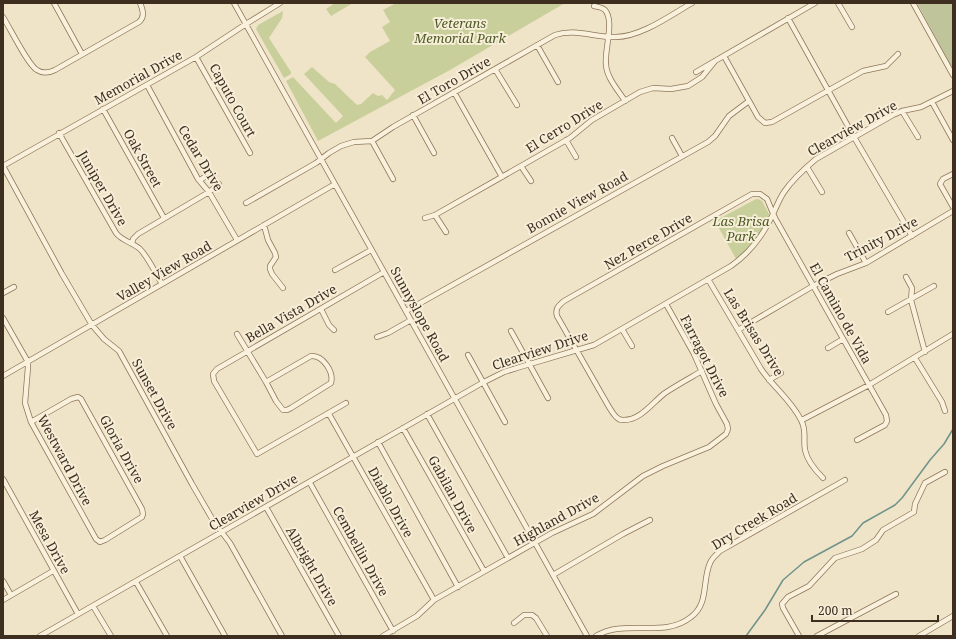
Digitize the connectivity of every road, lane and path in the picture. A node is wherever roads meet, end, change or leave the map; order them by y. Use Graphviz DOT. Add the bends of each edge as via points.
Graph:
graph roads {
  1 [pos="54,3"];
  2 [pos="140,3"];
  3 [pos="234,3"];
  4 [pos="280,3"];
  5 [pos="692,3"];
  6 [pos="815,3"];
  7 [pos="838,3"];
  8 [pos="913,3"];
  9 [pos="594,6"];
  10 [pos="3,17"];
  11 [pos="788,18"];
  12 [pos="246,24"];
  13 [pos="852,27"];
  14 [pos="608,37"];
  15 [pos="537,45"];
  16 [pos="82,54"];
  17 [pos="898,54"];
  18 [pos="724,56"];
  19 [pos="196,57"];
  20 [pos="715,61"];
  21 [pos="495,69"];
  22 [pos="696,72"];
  23 [pos="953,76"];
  24 [pos="558,82"];
  25 [pos="147,85"];
  26 [pos="828,90"];
  27 [pos="953,91"];
  28 [pos="454,92"];
  29 [pos="625,101"];
  30 [pos="749,101"];
  31 [pos="932,102"];
  32 [pos="517,105"];
  33 [pos="102,110"];
  34 [pos="902,111"];
  35 [pos="413,116"];
  36 [pos="59,133"];
  37 [pos="854,137"];
  38 [pos="918,137"];
  39 [pos="672,138"];
  40 [pos="566,140"];
  41 [pos="953,140"];
  42 [pos="372,141"];
  43 [pos="434,153"];
  44 [pos="250,154"];
  45 [pos="682,156"];
  46 [pos="576,157"];
  47 [pos="320,160"];
  48 [pos="3,166"];
  49 [pos="521,166"];
  50 [pos="806,166"];
  51 [pos="211,173"];
  52 [pos="953,174"];
  53 [pos="502,177"];
  54 [pos="393,179"];
  55 [pos="200,180"];
  56 [pos="531,181"];
  57 [pos="219,184"];
  58 [pos="335,184"];
  59 [pos="209,192"];
  60 [pos="822,192"];
  61 [pos="750,195"];
  62 [pos="246,203"];
  63 [pos="953,207"];
  64 [pos="952,212"];
  65 [pos="773,214"];
  66 [pos="435,215"];
  67 [pos="164,218"];
  68 [pos="424,218"];
  69 [pos="264,225"];
  70 [pos="446,232"];
  71 [pos="849,234"];
  72 [pos="912,236"];
  73 [pos="237,240"];
  74 [pos="132,244"];
  75 [pos="372,250"];
  76 [pos="866,262"];
  77 [pos="335,270"];
  78 [pos="384,272"];
  79 [pos="906,277"];
  80 [pos="708,279"];
  81 [pos="162,284"];
  82 [pos="813,286"];
  83 [pos="934,286"];
  84 [pos="14,287"];
  85 [pos="283,288"];
  86 [pos="3,293"];
  87 [pos="911,300"];
  88 [pos="666,304"];
  89 [pos="321,309"];
  90 [pos="406,311"];
  91 [pos="888,312"];
  92 [pos="3,318"];
  93 [pos="411,320"];
  94 [pos="92,325"];
  95 [pos="334,330"];
  96 [pos="622,330"];
  97 [pos="738,330"];
  98 [pos="511,332"];
  99 [pos="237,334"];
  100 [pos="953,334"];
  101 [pos="377,337"];
  102 [pos="843,339"];
  103 [pos="632,346"];
  104 [pos="828,348"];
  105 [pos="247,351"];
  106 [pos="577,351"];
  107 [pos="926,352"];
  108 [pos="468,355"];
  109 [pos="915,358"];
  110 [pos="28,362"];
  111 [pos="529,364"];
  112 [pos="702,371"];
  113 [pos="780,373"];
  114 [pos="3,376"];
  115 [pos="768,380"];
  116 [pos="266,382"];
  117 [pos="482,383"];
  118 [pos="869,385"];
  119 [pos="454,398"];
  120 [pos="548,398"];
  121 [pos="346,403"];
  122 [pos="945,411"];
  123 [pos="329,414"];
  124 [pos="427,414"];
  125 [pos="724,417"];
  126 [pos="802,420"];
  127 [pos="31,422"];
  128 [pos="504,422"];
  129 [pos="403,428"];
  130 [pos="856,440"];
  131 [pos="378,442"];
  132 [pos="353,457"];
  133 [pos="945,472"];
  134 [pos="822,478"];
  135 [pos="3,479"];
  136 [pos="844,480"];
  137 [pos="310,482"];
  138 [pos="266,507"];
  139 [pos="650,520"];
  140 [pos="222,533"];
  141 [pos="100,542"];
  142 [pos="535,543"];
  143 [pos="180,556"];
  144 [pos="508,558"];
  145 [pos="53,571"];
  146 [pos="484,572"];
  147 [pos="554,575"];
  148 [pos="3,580"];
  149 [pos="136,582"];
  150 [pos="458,587"];
  151 [pos="896,594"];
  152 [pos="11,595"];
  153 [pos="3,600"];
  154 [pos="434,600"];
  155 [pos="93,606"];
  156 [pos="78,614"];
  157 [pos="953,616"];
  158 [pos="514,623"];
  159 [pos="49,631"];
  160 [pos="393,631"];
  161 [pos="40,636"];
  162 [pos="52,636"];
  163 [pos="111,636"];
  164 [pos="168,636"];
  165 [pos="225,636"];
  166 [pos="282,636"];
  167 [pos="340,636"];
  168 [pos="383,636"];
  169 [pos="547,636"];
  170 [pos="588,636"];
  171 [pos="596,636"];
  172 [pos="799,636"];
  173 [pos="817,636"];
  174 [pos="919,636"];
  1 -- 16 [label="street"];
  2 -- 16 [label="street" via="142,20"];
  3 -- 12 [label="street, Sunnyslope Road"];
  4 -- 12 [label="street, Memorial Drive"];
  5 -- 14 [label="street, El Toro Drive" via="639,31 624,36"];
  6 -- 11 [label="street, El Cerro Drive"];
  7 -- 13 [label="street"];
  8 -- 23 [label="street"];
  9 -- 14 [label="street" via="603,8 608,15"];
  10 -- 16 [label="street" via="36,70 55,70"];
  11 -- 18 [label="street, El Cerro Drive"];
  11 -- 26 [label="street"];
  12 -- 19 [label="street, Memorial Drive"];
  12 -- 47 [label="street, Sunnyslope Road"];
  14 -- 15 [label="street, El Toro Drive" via="567,32 555,35"];
  14 -- 29 [label="street" via="606,69"];
  15 -- 21 [label="street, El Toro Drive"];
  15 -- 24 [label="street"];
  17 -- 26 [label="street" via="886,66 865,70"];
  18 -- 20 [label="street, El Cerro Drive"];
  18 -- 30 [label="street"];
  19 -- 25 [label="street, Memorial Drive"];
  19 -- 44 [label="street, Caputo Court"];
  20 -- 22 [label="street, El Cerro Drive"];
  20 -- 29 [label="street, El Cerro Drive" via="702,77 688,86 648,89"];
  21 -- 28 [label="street, El Toro Drive"];
  21 -- 32 [label="street"];
  25 -- 33 [label="street, Memorial Drive"];
  25 -- 55 [label="street, Cedar Drive"];
  26 -- 30 [label="street" via="766,124 758,117"];
  26 -- 37 [label="street"];
  27 -- 31 [label="street, Clearview Drive"];
  28 -- 35 [label="street, El Toro Drive"];
  28 -- 53 [label="street"];
  29 -- 40 [label="street, El Cerro Drive" via="592,120"];
  30 -- 45 [label="street, Bonnie View Road" via="729,116 708,142"];
  31 -- 34 [label="street, Clearview Drive"];
  31 -- 41 [label="street"];
  33 -- 36 [label="street, Memorial Drive"];
  33 -- 67 [label="street, Oak Street"];
  34 -- 37 [label="street, Clearview Drive"];
  34 -- 38 [label="street"];
  35 -- 42 [label="street, El Toro Drive"];
  35 -- 43 [label="street"];
  36 -- 48 [label="street, Memorial Drive"];
  36 -- 74 [label="street, Juniper Drive" via="116,233"];
  37 -- 50 [label="street, Clearview Drive"];
  37 -- 72 [label="street"];
  39 -- 45 [label="street"];
  40 -- 46 [label="street"];
  40 -- 49 [label="street, El Cerro Drive"];
  42 -- 47 [label="street, El Toro Drive" via="348,144"];
  42 -- 54 [label="street"];
  45 -- 90 [label="street, Bonnie View Road"];
  47 -- 58 [label="street, Sunnyslope Road"];
  47 -- 62 [label="street, El Toro Drive"];
  48 -- 94 [label="street, Sunset Drive"];
  49 -- 53 [label="street, El Cerro Drive"];
  49 -- 56 [label="street"];
  50 -- 60 [label="street"];
  50 -- 65 [label="street, Clearview Drive" via="784,192"];
  51 -- 55 [label="street"];
  52 -- 63 [label="street" via="940,184"];
  53 -- 66 [label="street, El Cerro Drive"];
  55 -- 59 [label="street, Cedar Drive"];
  57 -- 59 [label="street"];
  58 -- 69 [label="street, Valley View Road"];
  58 -- 75 [label="street, Sunnyslope Road"];
  59 -- 67 [label="street"];
  59 -- 73 [label="street, Cedar Drive"];
  61 -- 65 [label="street, El Camino de Vida" via="758,193 765,197"];
  61 -- 106 [label="street, Nez Perce Drive" via="557,308 557,316"];
  64 -- 72 [label="street, Trinity Drive"];
  65 -- 80 [label="street, Clearview Drive" via="761,236 745,255"];
  65 -- 82 [label="street, El Camino de Vida"];
  66 -- 68 [label="street, El Cerro Drive"];
  66 -- 70 [label="street"];
  67 -- 74 [label="street" via="138,234"];
  69 -- 73 [label="street, Valley View Road"];
  69 -- 85 [label="street" via="276,257 270,269"];
  71 -- 76 [label="street"];
  72 -- 76 [label="street, Trinity Drive"];
  73 -- 81 [label="street, Valley View Road"];
  74 -- 81 [label="street, Juniper Drive" via="143,252"];
  75 -- 77 [label="street"];
  75 -- 78 [label="street, Sunnyslope Road"];
  76 -- 82 [label="street, Trinity Drive"];
  78 -- 89 [label="street, Bella Vista Drive"];
  78 -- 90 [label="street, Sunnyslope Road"];
  79 -- 87 [label="street" via="912,288"];
  80 -- 88 [label="street, Clearview Drive"];
  80 -- 97 [label="street, Las Brisas Drive"];
  81 -- 94 [label="street, Valley View Road"];
  82 -- 97 [label="street, Trinity Drive"];
  82 -- 102 [label="street, El Camino de Vida"];
  83 -- 87 [label="street"];
  84 -- 86 [label="street"];
  87 -- 91 [label="street"];
  87 -- 107 [label="street"];
  88 -- 96 [label="street, Clearview Drive"];
  88 -- 112 [label="street, Farragot Drive"];
  89 -- 95 [label="street"];
  89 -- 105 [label="street, Bella Vista Drive"];
  90 -- 93 [label="street, Sunnyslope Road"];
  92 -- 110 [label="street"];
  93 -- 101 [label="street"];
  93 -- 119 [label="street, Sunnyslope Road"];
  94 -- 110 [label="street, Valley View Road"];
  94 -- 140 [label="street, Sunset Drive" via="119,351"];
  96 -- 103 [label="street"];
  96 -- 106 [label="street, Clearview Drive"];
  97 -- 115 [label="street, Las Brisas Drive"];
  98 -- 111 [label="street"];
  99 -- 105 [label="street"];
  100 -- 107 [label="street"];
  102 -- 104 [label="street"];
  102 -- 118 [label="street, El Camino de Vida"];
  105 -- 116 [label="street"];
  105 -- 123 [label="street, Bella Vista Drive" via="217,369 213,376 257,454"];
  106 -- 111 [label="street, Clearview Drive"];
  106 -- 112 [label="street" via="609,407 619,419 624,420 641,414 666,392"];
  107 -- 109 [label="street"];
  108 -- 117 [label="street"];
  109 -- 118 [label="street"];
  109 -- 122 [label="street"];
  110 -- 114 [label="street, Valley View Road"];
  110 -- 127 [label="street, Westward Drive" via="25,403"];
  111 -- 117 [label="street, Clearview Drive"];
  111 -- 120 [label="street"];
  112 -- 125 [label="street, Farragot Drive"];
  113 -- 115 [label="street"];
  115 -- 126 [label="street, Las Brisas Drive"];
  116 -- 116 [label="street" via="280,408 284,410 292,408 330,384 332,380 323,360 314,356"];
  117 -- 119 [label="street, Clearview Drive"];
  117 -- 128 [label="street"];
  118 -- 126 [label="street"];
  118 -- 130 [label="street, El Camino de Vida" via="887,420 883,426"];
  119 -- 124 [label="street, Clearview Drive"];
  119 -- 142 [label="street, Sunnyslope Road"];
  121 -- 123 [label="street"];
  123 -- 132 [label="street, Diablo Drive"];
  124 -- 129 [label="street, Clearview Drive"];
  124 -- 144 [label="street"];
  125 -- 142 [label="street, Highland Drive" via="727,432 714,444 653,470 593,514"];
  126 -- 134 [label="street, Las Brisas Drive" via="806,455"];
  127 -- 141 [label="street, Westward Drive" via="94,536"];
  127 -- 141 [label="street, Gloria Drive" via="75,397 83,402 143,514 141,519"];
  129 -- 131 [label="street, Clearview Drive"];
  129 -- 146 [label="street, Gabilan Drive"];
  131 -- 132 [label="street, Clearview Drive"];
  131 -- 150 [label="street"];
  132 -- 137 [label="street, Clearview Drive"];
  132 -- 154 [label="street, Diablo Drive"];
  133 -- 172 [label="street" via="925,483 914,512 883,530 876,540 862,549 835,558 808,586 785,600 783,608"];
  135 -- 145 [label="street, Mesa Drive"];
  136 -- 171 [label="street, Dry Creek Road" via="720,551 710,563 704,597 694,615 685,622 671,627 612,630"];
  137 -- 138 [label="street, Clearview Drive"];
  137 -- 160 [label="street, Cembellin Drive"];
  138 -- 140 [label="street, Clearview Drive"];
  138 -- 167 [label="street, Albright Drive"];
  139 -- 147 [label="street"];
  140 -- 143 [label="street, Clearview Drive"];
  140 -- 166 [label="street, Sunset Drive"];
  142 -- 144 [label="street, Highland Drive"];
  142 -- 147 [label="street, Sunnyslope Road"];
  143 -- 149 [label="street, Clearview Drive"];
  143 -- 165 [label="street"];
  144 -- 146 [label="street, Highland Drive"];
  145 -- 152 [label="street"];
  145 -- 156 [label="street, Mesa Drive"];
  146 -- 150 [label="street, Highland Drive"];
  147 -- 170 [label="street, Sunnyslope Road"];
  148 -- 152 [label="street"];
  149 -- 155 [label="street, Clearview Drive"];
  149 -- 164 [label="street"];
  150 -- 154 [label="street, Highland Drive"];
  151 -- 173 [label="street"];
  152 -- 153 [label="street"];
  154 -- 160 [label="street, Highland Drive" via="417,616"];
  155 -- 156 [label="street, Clearview Drive"];
  155 -- 163 [label="street"];
  156 -- 159 [label="street, Clearview Drive"];
  157 -- 174 [label="street"];
  158 -- 169 [label="street" via="524,615 532,615"];
  159 -- 161 [label="street, Clearview Drive"];
  159 -- 162 [label="street"];
  160 -- 168 [label="street, Highland Drive"];
}
